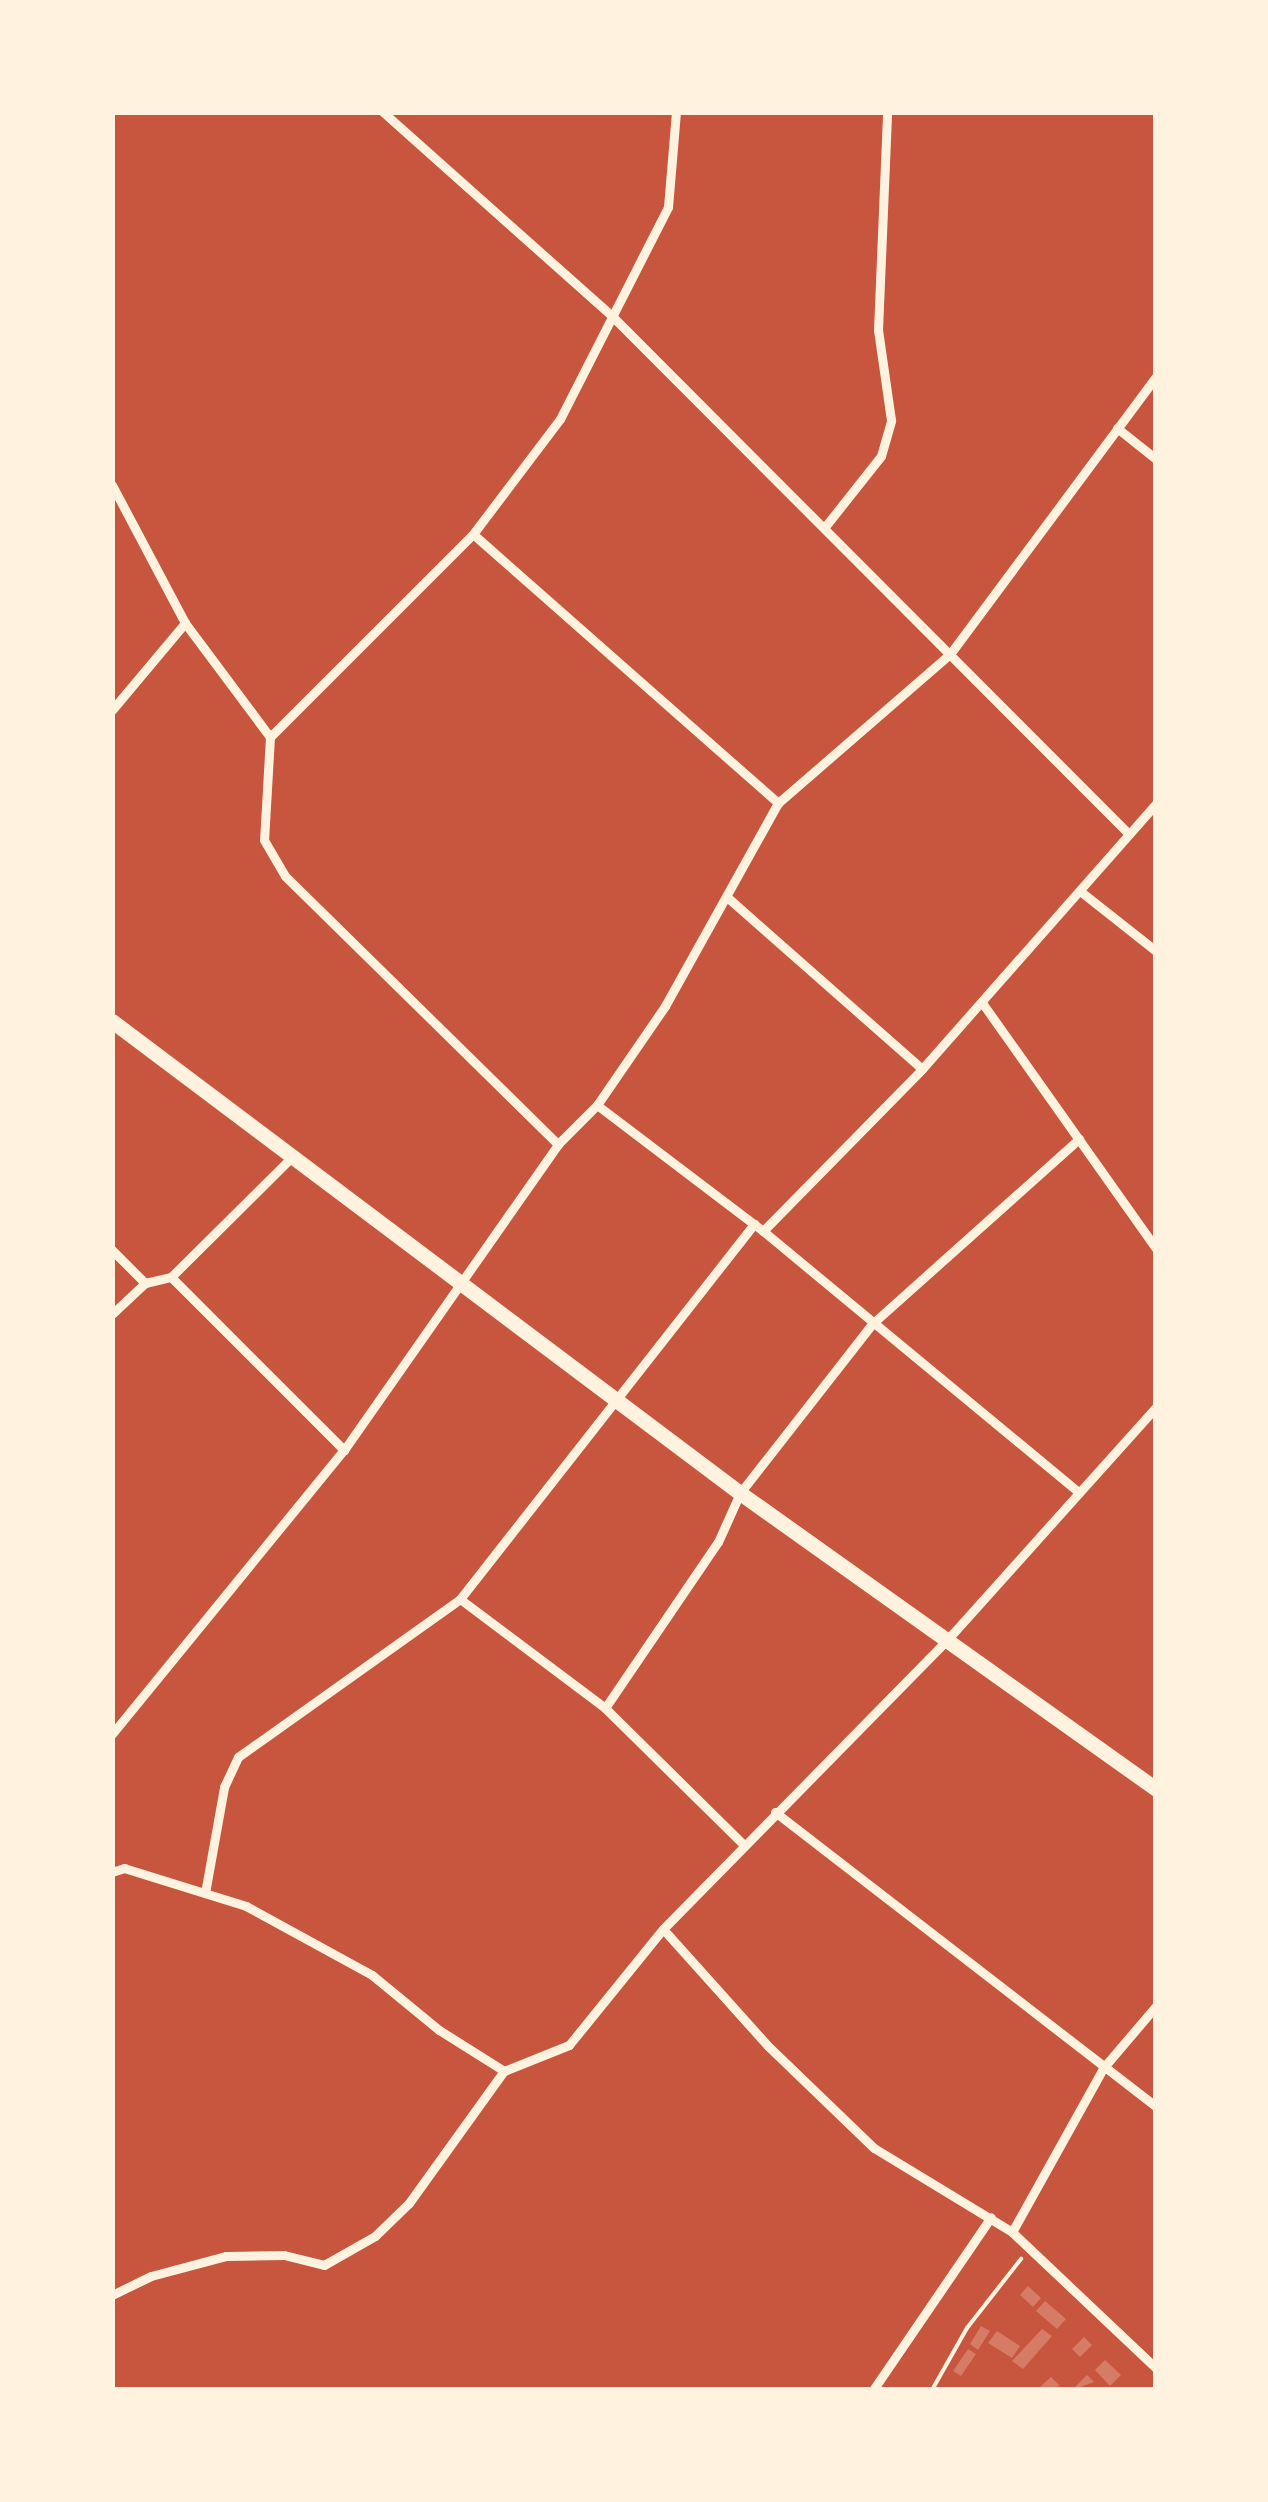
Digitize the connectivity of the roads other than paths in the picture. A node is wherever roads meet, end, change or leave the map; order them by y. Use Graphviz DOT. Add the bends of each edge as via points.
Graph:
graph roads {
  1 [pos="383,112"];
  2 [pos="676,112"];
  3 [pos="887,112"];
  4 [pos="612,316"];
  5 [pos="1156,377"];
  6 [pos="1117,428"];
  7 [pos="1156,459"];
  8 [pos="112,485"];
  9 [pos="824,528"];
  10 [pos="473,534"];
  11 [pos="185,622"];
  12 [pos="950,654"];
  13 [pos="112,710"];
  14 [pos="270,737"];
  15 [pos="778,804"];
  16 [pos="1156,804"];
  17 [pos="1129,834"];
  18 [pos="1080,891"];
  19 [pos="726,897"];
  20 [pos="1156,951"];
  21 [pos="983,1004"];
  22 [pos="112,1021"];
  23 [pos="922,1069"];
  24 [pos="597,1105"];
  25 [pos="1079,1138"];
  26 [pos="558,1144"];
  27 [pos="290,1158"];
  28 [pos="759,1227"];
  29 [pos="1156,1248"];
  30 [pos="112,1250"];
  31 [pos="171,1277"];
  32 [pos="145,1283"];
  33 [pos="462,1288"];
  34 [pos="112,1314"];
  35 [pos="872,1324"];
  36 [pos="618,1403"];
  37 [pos="1156,1407"];
  38 [pos="344,1450"];
  39 [pos="1078,1492"];
  40 [pos="740,1493"];
  41 [pos="460,1599"];
  42 [pos="946,1640"];
  43 [pos="605,1708"];
  44 [pos="112,1734"];
  45 [pos="1156,1789"];
  46 [pos="775,1812"];
  47 [pos="744,1845"];
  48 [pos="112,1872"];
  49 [pos="205,1893"];
  50 [pos="662,1929"];
  51 [pos="1156,2006"];
  52 [pos="1104,2067"];
  53 [pos="504,2071"];
  54 [pos="1156,2106"];
  55 [pos="991,2217"];
  56 [pos="1012,2232"];
  57 [pos="112,2295"];
  58 [pos="1156,2368"];
  59 [pos="881,2377"];
  60 [pos="872,2390"];
  61 [pos="888,2390"];
  1 -- 4 [label="street"];
  2 -- 4 [label="street" via="668,207"];
  3 -- 9 [label="street" via="878,330 891,420 881,456"];
  4 -- 9 [label="street"];
  4 -- 10 [label="street" via="560,419"];
  5 -- 6 [label="street"];
  6 -- 7 [label="street"];
  6 -- 12 [label="street"];
  8 -- 11 [label="street"];
  9 -- 12 [label="street"];
  10 -- 14 [label="street"];
  10 -- 15 [label="street"];
  11 -- 13 [label="street"];
  11 -- 14 [label="street"];
  12 -- 15 [label="street"];
  12 -- 17 [label="street"];
  14 -- 26 [label="street" via="264,840 285,876"];
  15 -- 19 [label="street"];
  16 -- 17 [label="street"];
  17 -- 18 [label="street"];
  18 -- 20 [label="street"];
  18 -- 21 [label="street"];
  19 -- 23 [label="street"];
  19 -- 24 [label="street" via="665,1006"];
  21 -- 23 [label="street"];
  21 -- 25 [label="street"];
  22 -- 27 [label="highway"];
  23 -- 28 [label="street"];
  24 -- 26 [label="street"];
  24 -- 28 [label="street"];
  25 -- 29 [label="street"];
  25 -- 35 [label="street"];
  26 -- 33 [label="street"];
  27 -- 31 [label="street"];
  27 -- 33 [label="highway"];
  28 -- 35 [label="street"];
  28 -- 36 [label="street"];
  30 -- 32 [label="street"];
  31 -- 32 [label="street"];
  31 -- 38 [label="street"];
  32 -- 34 [label="street"];
  33 -- 36 [label="highway"];
  33 -- 38 [label="street"];
  35 -- 39 [label="street"];
  35 -- 40 [label="street"];
  36 -- 40 [label="highway"];
  36 -- 41 [label="street"];
  37 -- 39 [label="street"];
  38 -- 44 [label="street"];
  39 -- 42 [label="street"];
  40 -- 42 [label="highway"];
  40 -- 43 [label="street" via="718,1542"];
  41 -- 43 [label="street"];
  41 -- 49 [label="street" via="238,1757 224,1787"];
  42 -- 45 [label="highway"];
  42 -- 46 [label="street"];
  43 -- 47 [label="street"];
  46 -- 47 [label="street"];
  46 -- 52 [label="street"];
  47 -- 50 [label="street"];
  48 -- 49 [label="street" via="124,1868"];
  49 -- 53 [label="street" via="246,1906 372,1975"];
  50 -- 53 [label="street" via="568,2045"];
  50 -- 55 [label="street" via="768,2046 874,2148"];
  51 -- 52 [label="street"];
  52 -- 54 [label="street"];
  52 -- 56 [label="street"];
  53 -- 57 [label="street" via="408,2203 358,2246 324,2265 284,2255 226,2256 151,2276"];
  55 -- 56 [label="street"];
  55 -- 59 [label="street"];
  56 -- 58 [label="street"];
  59 -- 60 [label="street"];
  59 -- 61 [label="street"];
}
